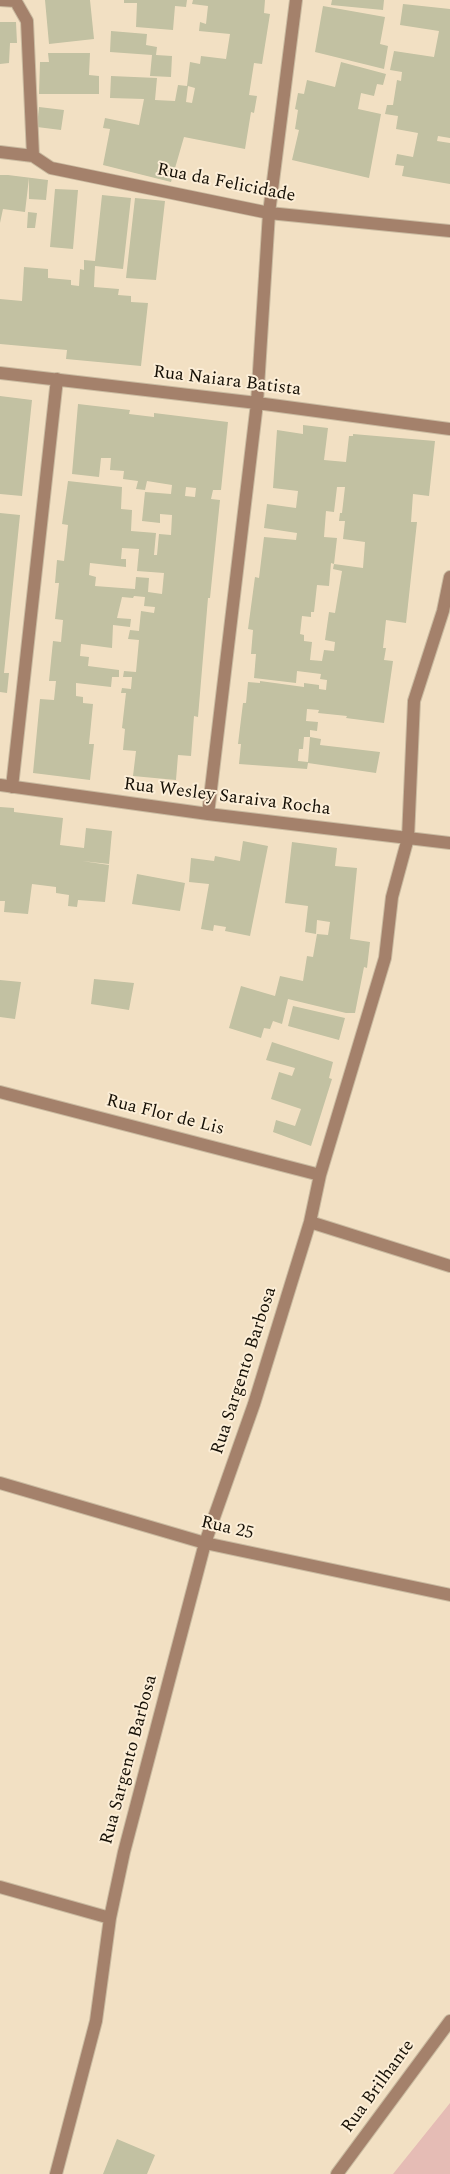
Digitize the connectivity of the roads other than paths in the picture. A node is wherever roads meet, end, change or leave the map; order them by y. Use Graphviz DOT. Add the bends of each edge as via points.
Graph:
graph roads {
  1 [pos="0,0"];
  2 [pos="15,0"];
  3 [pos="296,0"];
  4 [pos="0,152"];
  5 [pos="33,156"];
  6 [pos="269,213"];
  7 [pos="450,231"];
  8 [pos="0,373"];
  9 [pos="58,379"];
  10 [pos="257,403"];
  11 [pos="450,429"];
  12 [pos="450,577"];
  13 [pos="6,786"];
  14 [pos="208,814"];
  15 [pos="408,838"];
  16 [pos="450,843"];
  17 [pos="0,1092"];
  18 [pos="320,1175"];
  19 [pos="310,1222"];
  20 [pos="450,1266"];
  21 [pos="0,1483"];
  22 [pos="205,1542"];
  23 [pos="450,1595"];
  24 [pos="0,1887"];
  25 [pos="110,1918"];
  26 [pos="450,2021"];
  27 [pos="56,2174"];
  28 [pos="337,2174"];
  1 -- 2 [label="street"];
  2 -- 5 [label="street" via="27,21"];
  3 -- 6 [label="street"];
  4 -- 5 [label="street, Rua da Felicidade"];
  5 -- 6 [label="street, Rua da Felicidade" via="51,168"];
  6 -- 7 [label="street, Rua da Felicidade"];
  6 -- 10 [label="street"];
  8 -- 9 [label="street, Rua Naiara Batista"];
  9 -- 10 [label="street, Rua Naiara Batista"];
  9 -- 13 [label="street"];
  10 -- 11 [label="street, Rua Naiara Batista"];
  10 -- 14 [label="street"];
  12 -- 15 [label="street, Rua Sargento Barbosa" via="414,702"];
  13 -- 14 [label="street, Rua Wesley Saraiva Rocha"];
  14 -- 15 [label="street, Rua Wesley Saraiva Rocha"];
  15 -- 16 [label="street, Rua Wesley Saraiva Rocha"];
  15 -- 18 [label="street, Rua Sargento Barbosa" via="392,897 385,958"];
  17 -- 18 [label="street, Rua Flor de Lis"];
  18 -- 19 [label="street, Rua Sargento Barbosa"];
  19 -- 20 [label="street"];
  19 -- 22 [label="street, Rua Sargento Barbosa" via="254,1404"];
  21 -- 22 [label="street, Rua 25"];
  22 -- 23 [label="street, Rua 25"];
  22 -- 25 [label="street, Rua Sargento Barbosa" via="124,1852"];
  24 -- 25 [label="street"];
  25 -- 27 [label="street, Rua Sargento Barbosa" via="96,2021"];
  26 -- 28 [label="street, Rua Brilhante"];
}
